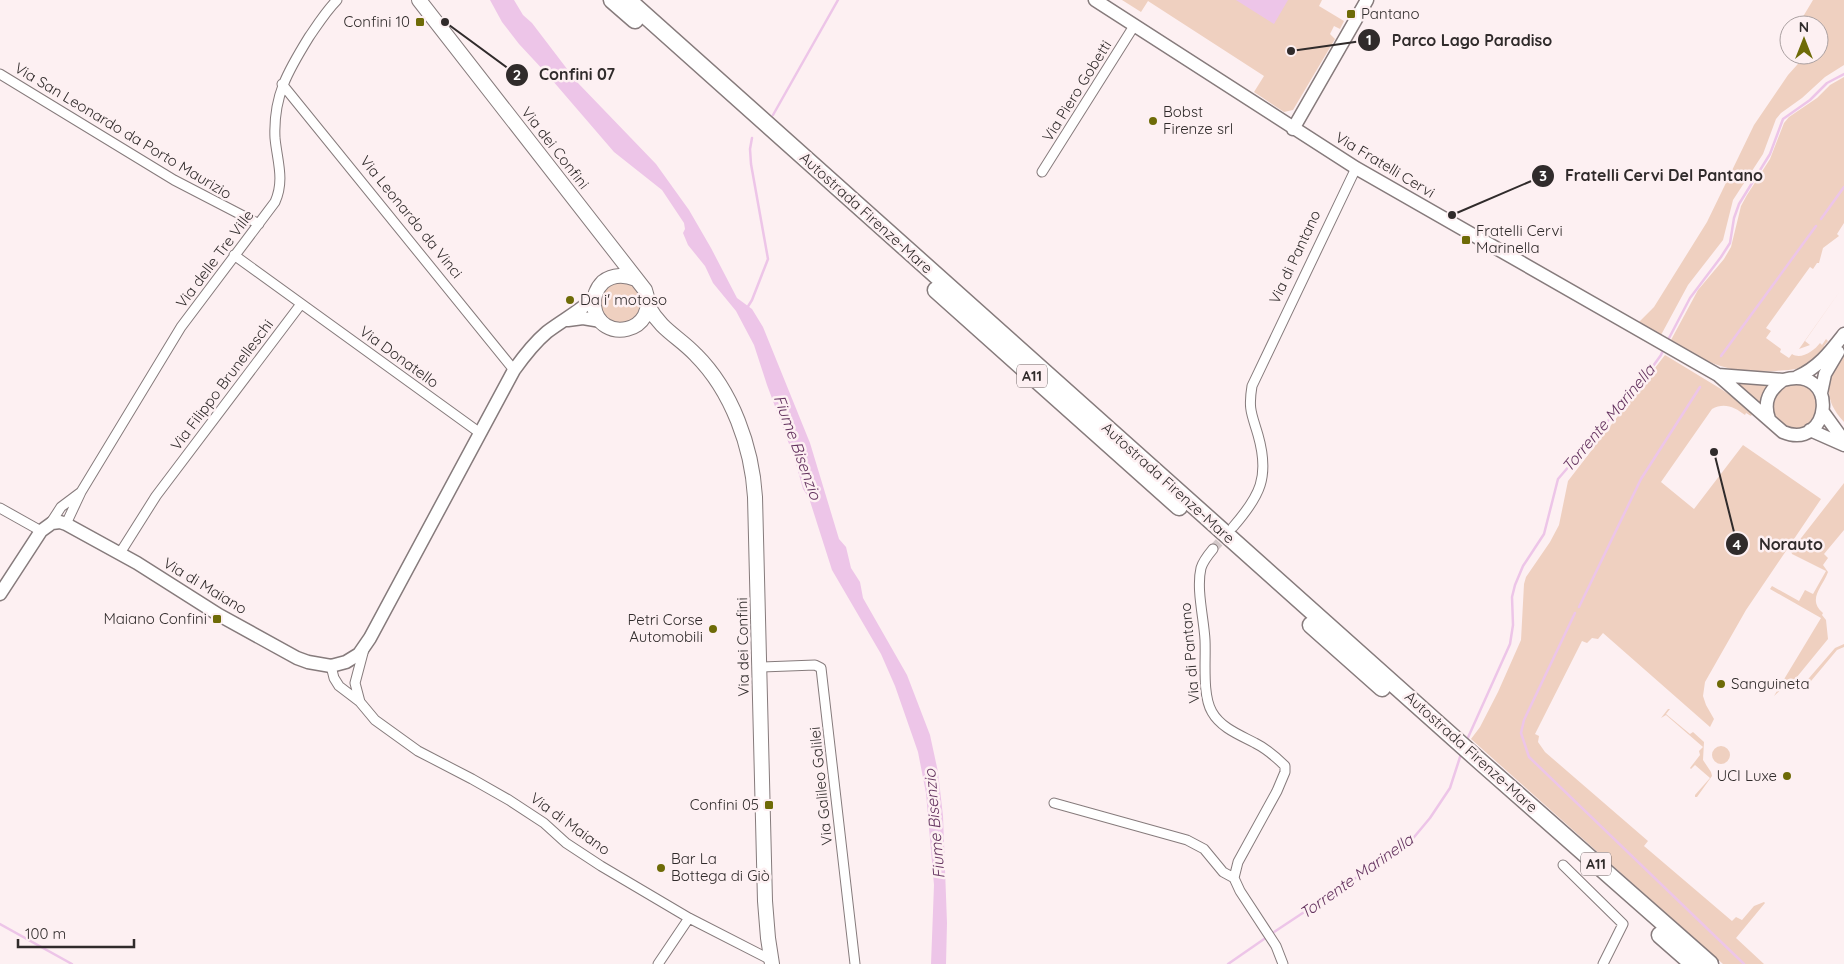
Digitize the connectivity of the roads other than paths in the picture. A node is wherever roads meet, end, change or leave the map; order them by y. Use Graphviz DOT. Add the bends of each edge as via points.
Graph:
graph roads {
  1 [pos="337,0"];
  2 [pos="419,0"];
  3 [pos="612,0"];
  4 [pos="628,0"];
  5 [pos="1095,0"];
  6 [pos="1367,0"];
  7 [pos="1134,26"];
  8 [pos="0,74"];
  9 [pos="282,84"];
  10 [pos="1293,129"];
  11 [pos="1356,168"];
  12 [pos="1042,172"];
  13 [pos="259,224"];
  14 [pos="610,244"];
  15 [pos="234,255"];
  16 [pos="608,278"];
  17 [pos="636,279"];
  18 [pos="594,298"];
  19 [pos="301,304"];
  20 [pos="648,306"];
  21 [pos="566,320"];
  22 [pos="601,321"];
  23 [pos="636,326"];
  24 [pos="1844,334"];
  25 [pos="1844,344"];
  26 [pos="688,348"];
  27 [pos="514,370"];
  28 [pos="1718,376"];
  29 [pos="1798,377"];
  30 [pos="1783,380"];
  31 [pos="1821,393"];
  32 [pos="1823,412"];
  33 [pos="1769,419"];
  34 [pos="1810,430"];
  35 [pos="480,433"];
  36 [pos="1844,441"];
  37 [pos="1844,445"];
  38 [pos="81,492"];
  39 [pos="0,508"];
  40 [pos="66,524"];
  41 [pos="46,527"];
  42 [pos="1233,527"];
  43 [pos="1213,549"];
  44 [pos="120,553"];
  45 [pos="0,594"];
  46 [pos="366,643"];
  47 [pos="346,662"];
  48 [pos="331,666"];
  49 [pos="759,667"];
  50 [pos="355,683"];
  51 [pos="360,702"];
  52 [pos="1453,744"];
  53 [pos="1483,771"];
  54 [pos="1054,803"];
  55 [pos="1563,865"];
  56 [pos="1234,878"];
  57 [pos="690,918"];
  58 [pos="772,962"];
  59 [pos="658,964"];
  60 [pos="855,964"];
  61 [pos="1283,964"];
  62 [pos="1603,964"];
  63 [pos="1692,964"];
  64 [pos="1710,964"];
  1 -- 9 [label="street, Via delle Tre Ville" via="318,24"];
  2 -- 14 [label="main road, Via dei Confini"];
  3 -- 52 [label="highway, Autostrada Firenze-Mare / A11"];
  4 -- 52 [label="highway, Autostrada Firenze-Mare / A11"];
  5 -- 7 [label="street, Via Fratelli Cervi"];
  6 -- 10 [label="street"];
  7 -- 10 [label="street, Via Fratelli Cervi"];
  7 -- 12 [label="street, Via Piero Gobetti"];
  8 -- 13 [label="street, Via San Leonardo da Porto Maurizio" via="174,180"];
  9 -- 13 [label="street, Via delle Tre Ville" via="275,126 280,188 274,205"];
  9 -- 27 [label="street, Via Leonardo da Vinci"];
  10 -- 11 [label="street, Via Fratelli Cervi"];
  11 -- 28 [label="street, Via Fratelli Cervi"];
  11 -- 42 [label="street, Via di Pantano" via="1252,386 1249,404 1262,449 1261,482 1256,498"];
  13 -- 15 [label="street, Via delle Tre Ville"];
  14 -- 16 [label="main road" via="613,263"];
  14 -- 17 [label="main road, Via dei Confini"];
  15 -- 19 [label="street"];
  15 -- 38 [label="street, Via delle Tre Ville" via="181,327"];
  16 -- 17 [label="main road" via="625,276"];
  16 -- 18 [label="main road"];
  17 -- 20 [label="main road, Via dei Confini" via="645,290"];
  18 -- 21 [label="street"];
  18 -- 22 [label="main road" via="595,310"];
  19 -- 35 [label="street, Via Donatello"];
  19 -- 44 [label="street, Via Filippo Brunelleschi" via="156,496"];
  20 -- 23 [label="main road" via="645,316"];
  20 -- 26 [label="main road, Via dei Confini" via="660,325"];
  21 -- 22 [label="street"];
  21 -- 27 [label="street" via="533,345"];
  22 -- 23 [label="main road, Via dei Confini" via="607,327 619,330"];
  23 -- 26 [label="main road, Via dei Confini" via="656,330"];
  24 -- 29 [label="street" via="1825,359"];
  25 -- 31 [label="street" via="1825,374"];
  26 -- 49 [label="main road, Via dei Confini" via="710,371 734,412 752,465 756,496"];
  27 -- 35 [label="street"];
  28 -- 30 [label="street, Via Fratelli Cervi"];
  28 -- 33 [label="street, Via Fratelli Cervi"];
  29 -- 30 [label="street, Via Fratelli Cervi"];
  29 -- 31 [label="street" via="1811,382"];
  30 -- 33 [label="street" via="1770,392 1766,402"];
  31 -- 32 [label="street"];
  32 -- 34 [label="street"];
  32 -- 36 [label="street"];
  33 -- 34 [label="street, Via Fratelli Cervi" via="1776,428 1789,434 1804,435"];
  34 -- 37 [label="street"];
  35 -- 46 [label="street"];
  38 -- 40 [label="street, Via delle Tre Ville"];
  38 -- 41 [label="street" via="61,507"];
  39 -- 41 [label="street"];
  40 -- 41 [label="street" via="60,522"];
  40 -- 44 [label="street, Via di Maiano"];
  41 -- 45 [label="street"];
  43 -- 56 [label="street, Via di Pantano" via="1201,568 1200,580 1207,695 1212,712 1237,735 1256,743 1286,769 1238,862"];
  44 -- 48 [label="street, Via di Maiano" via="219,615 297,658"];
  46 -- 47 [label="street, Via di Maiano" via="359,654"];
  46 -- 48 [label="street" via="345,657 333,660"];
  46 -- 50 [label="street"];
  47 -- 48 [label="street, Via di Maiano"];
  47 -- 50 [label="street, Via di Maiano"];
  48 -- 51 [label="street, Via di Maiano" via="338,684"];
  49 -- 58 [label="main road, Via dei Confini" via="765,900"];
  49 -- 60 [label="street, Via Galileo Galilei" via="814,665 821,668"];
  50 -- 51 [label="street, Via di Maiano"];
  51 -- 57 [label="street, Via di Maiano" via="376,720 418,751 509,800 601,866"];
  52 -- 53 [label="highway, Autostrada Firenze-Mare / A11"];
  53 -- 63 [label="highway, Autostrada Firenze-Mare / A11"];
  53 -- 64 [label="highway, Autostrada Firenze-Mare / A11"];
  54 -- 56 [label="street" via="1187,840 1204,849 1223,872"];
  55 -- 62 [label="street" via="1623,924"];
  56 -- 61 [label="street" via="1276,946"];
  57 -- 58 [label="street, Via di Maiano"];
  57 -- 59 [label="street"];
}
